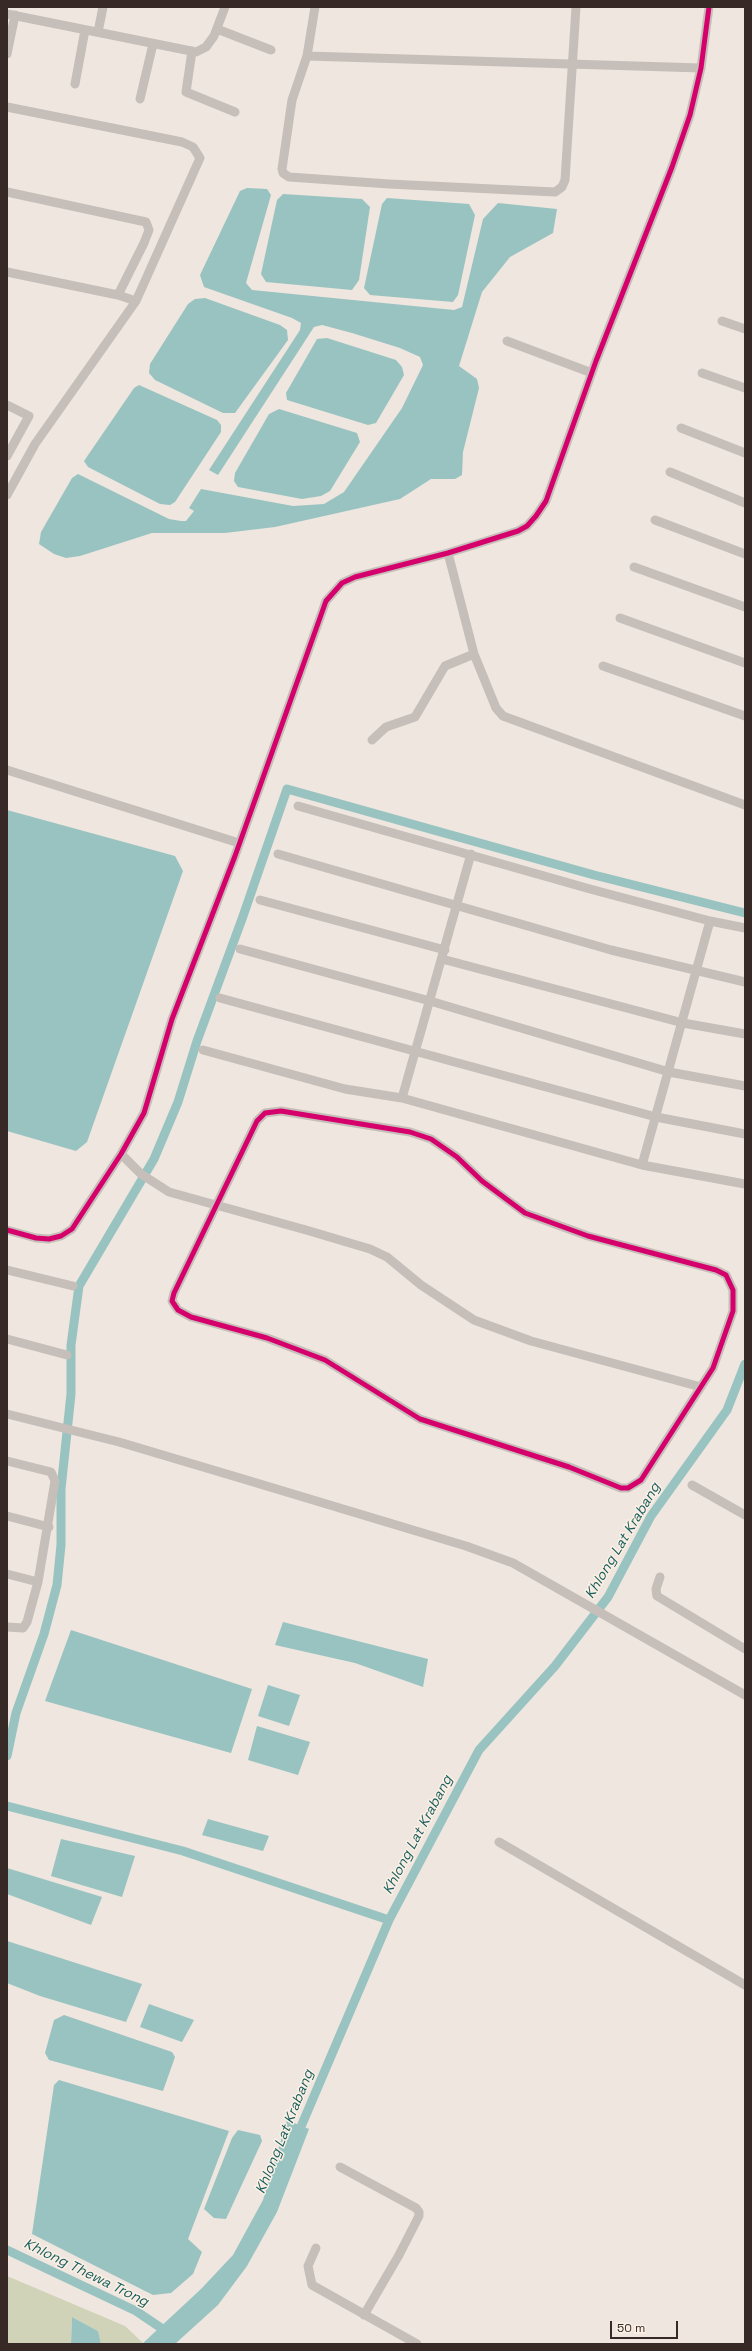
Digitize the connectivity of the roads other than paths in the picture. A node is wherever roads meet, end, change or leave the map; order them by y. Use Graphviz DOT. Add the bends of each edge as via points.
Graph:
graph roads {
  1 [pos="103,7"];
  2 [pos="226,7"];
  3 [pos="315,7"];
  4 [pos="576,7"];
  5 [pos="709,7"];
  6 [pos="11,14"];
  7 [pos="85,30"];
  8 [pos="217,30"];
  9 [pos="98,32"];
  10 [pos="153,44"];
  11 [pos="271,50"];
  12 [pos="192,51"];
  13 [pos="7,54"];
  14 [pos="307,56"];
  15 [pos="572,65"];
  16 [pos="700,68"];
  17 [pos="75,84"];
  18 [pos="140,99"];
  19 [pos="7,106"];
  20 [pos="235,112"];
  21 [pos="7,192"];
  22 [pos="7,272"];
  23 [pos="118,295"];
  24 [pos="136,301"];
  25 [pos="722,321"];
  26 [pos="745,329"];
  27 [pos="507,341"];
  28 [pos="592,373"];
  29 [pos="702,373"];
  30 [pos="745,388"];
  31 [pos="7,405"];
  32 [pos="681,428"];
  33 [pos="745,453"];
  34 [pos="7,456"];
  35 [pos="670,472"];
  36 [pos="8,490"];
  37 [pos="745,503"];
  38 [pos="655,520"];
  39 [pos="448,553"];
  40 [pos="745,554"];
  41 [pos="634,567"];
  42 [pos="745,607"];
  43 [pos="620,618"];
  44 [pos="474,654"];
  45 [pos="745,663"];
  46 [pos="603,666"];
  47 [pos="745,716"];
  48 [pos="372,740"];
  49 [pos="7,770"];
  50 [pos="745,805"];
  51 [pos="298,806"];
  52 [pos="239,843"];
  53 [pos="278,854"];
  54 [pos="471,854"];
  55 [pos="260,900"];
  56 [pos="457,906"];
  57 [pos="710,921"];
  58 [pos="745,928"];
  59 [pos="240,949"];
  60 [pos="443,954"];
  61 [pos="697,970"];
  62 [pos="745,982"];
  63 [pos="220,998"];
  64 [pos="430,1001"];
  65 [pos="683,1023"];
  66 [pos="745,1034"];
  67 [pos="203,1050"];
  68 [pos="416,1051"];
  69 [pos="669,1072"];
  70 [pos="745,1086"];
  71 [pos="402,1098"];
  72 [pos="656,1117"];
  73 [pos="745,1134"];
  74 [pos="121,1154"];
  75 [pos="642,1165"];
  76 [pos="745,1184"];
  77 [pos="216,1204"];
  78 [pos="7,1230"];
  79 [pos="7,1270"];
  80 [pos="73,1286"];
  81 [pos="7,1339"];
  82 [pos="66,1355"];
  83 [pos="701,1387"];
  84 [pos="7,1414"];
  85 [pos="7,1460"];
  86 [pos="692,1485"];
  87 [pos="7,1516"];
  88 [pos="745,1516"];
  89 [pos="49,1527"];
  90 [pos="7,1574"];
  91 [pos="660,1577"];
  92 [pos="38,1582"];
  93 [pos="7,1627"];
  94 [pos="745,1649"];
  95 [pos="745,1695"];
  96 [pos="499,1842"];
  97 [pos="745,1985"];
  98 [pos="340,2168"];
  99 [pos="316,2248"];
  100 [pos="364,2315"];
  101 [pos="418,2344"];
  1 -- 9 [label="street"];
  2 -- 8 [label="street"];
  3 -- 14 [label="street"];
  4 -- 15 [label="street"];
  5 -- 16 [label="street"];
  6 -- 7 [label="street"];
  6 -- 13 [label="street"];
  7 -- 9 [label="street"];
  7 -- 17 [label="street"];
  8 -- 11 [label="street"];
  8 -- 12 [label="street" via="206,47 196,52"];
  9 -- 10 [label="street"];
  10 -- 12 [label="street"];
  10 -- 18 [label="street"];
  12 -- 20 [label="street" via="186,92"];
  14 -- 15 [label="street"];
  14 -- 15 [label="street" via="292,100 282,169 286,175 389,184 555,192 562,188 565,180"];
  15 -- 16 [label="street"];
  16 -- 28 [label="street" via="690,115 672,167"];
  19 -- 24 [label="street" via="182,142 198,153 199,165"];
  21 -- 23 [label="street" via="146,222 149,230"];
  22 -- 23 [label="street"];
  23 -- 24 [label="street"];
  24 -- 36 [label="street" via="35,444"];
  25 -- 26 [label="street"];
  27 -- 28 [label="street"];
  28 -- 39 [label="street" via="546,501 536,516 527,526 506,536"];
  29 -- 30 [label="street"];
  31 -- 34 [label="street" via="29,416"];
  32 -- 33 [label="street"];
  35 -- 37 [label="street"];
  38 -- 40 [label="street"];
  39 -- 44 [label="street"];
  39 -- 52 [label="street" via="355,577 342,583 326,601"];
  41 -- 42 [label="street"];
  43 -- 45 [label="street"];
  44 -- 48 [label="street" via="445,666 415,717 386,727"];
  44 -- 50 [label="street" via="496,708 503,716"];
  46 -- 47 [label="street"];
  49 -- 52 [label="street"];
  51 -- 54 [label="street"];
  52 -- 74 [label="street" via="172,1019 144,1113"];
  53 -- 56 [label="street"];
  54 -- 56 [label="street"];
  54 -- 57 [label="street"];
  55 -- 60 [label="street"];
  56 -- 60 [label="street"];
  56 -- 61 [label="street" via="611,950"];
  57 -- 58 [label="street"];
  57 -- 61 [label="street"];
  59 -- 64 [label="street"];
  60 -- 64 [label="street"];
  60 -- 65 [label="street"];
  61 -- 62 [label="street"];
  61 -- 65 [label="street"];
  63 -- 68 [label="street"];
  64 -- 68 [label="street"];
  64 -- 69 [label="street"];
  65 -- 66 [label="street"];
  65 -- 69 [label="street"];
  67 -- 71 [label="street" via="345,1090"];
  68 -- 71 [label="street"];
  68 -- 72 [label="street"];
  69 -- 70 [label="street"];
  69 -- 72 [label="street"];
  71 -- 75 [label="street"];
  72 -- 73 [label="street"];
  72 -- 75 [label="street"];
  74 -- 77 [label="street" via="154,1184 184,1197"];
  74 -- 78 [label="street" via="72,1229 61,1236 49,1239"];
  75 -- 76 [label="street"];
  77 -- 83 [label="street" via="376,1252 474,1320 531,1341"];
  77 -- 83 [label="street" via="257,1121 265,1113 281,1111 410,1132 431,1140 457,1157 482,1182 525,1213 588,1236 716,1270 726,1275 733,1290 732,1311 712,1368"];
  77 -- 83 [label="street" via="174,1293 172,1301 178,1310 191,1317 267,1338 325,1360 420,1419 628,1488 642,1480"];
  79 -- 80 [label="street"];
  81 -- 82 [label="street"];
  84 -- 95 [label="street" via="119,1442 466,1546 513,1563"];
  85 -- 89 [label="street" via="51,1472 55,1481"];
  86 -- 88 [label="street"];
  87 -- 89 [label="street"];
  89 -- 92 [label="street"];
  90 -- 92 [label="street"];
  91 -- 94 [label="street" via="656,1593 658,1596"];
  92 -- 93 [label="street" via="23,1628"];
  96 -- 97 [label="street"];
  98 -- 100 [label="street" via="416,2208 419,2212 399,2255"];
  99 -- 100 [label="street" via="308,2266 312,2285"];
  100 -- 101 [label="street"];
}
